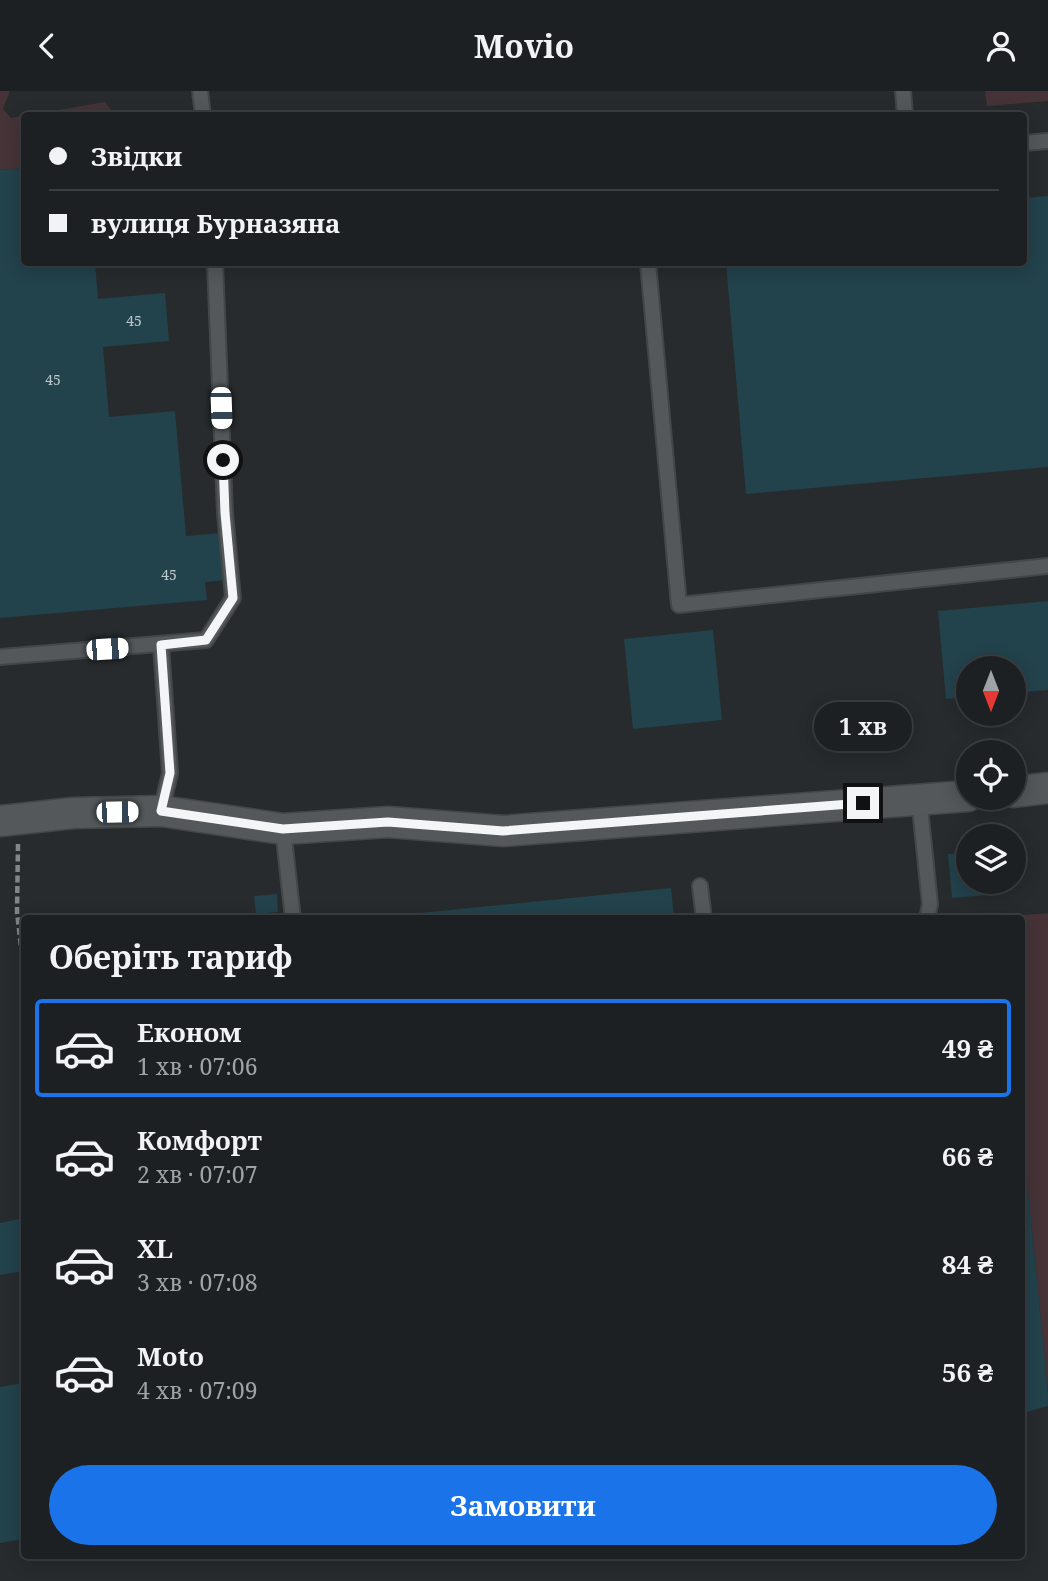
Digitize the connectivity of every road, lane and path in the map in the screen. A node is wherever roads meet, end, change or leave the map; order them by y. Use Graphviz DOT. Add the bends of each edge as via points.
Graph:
graph roads {
  1 [pos="200,91"];
  2 [pos="903,91"];
  3 [pos="203,112"];
  4 [pos="905,112"];
  5 [pos="1048,141"];
  6 [pos="1027,143"];
  7 [pos="215,266"];
  8 [pos="648,266"];
  9 [pos="1048,566"];
  10 [pos="161,645"];
  11 [pos="0,657"];
  12 [pos="1048,788"];
  13 [pos="1026,791"];
  14 [pos="956,796"];
  15 [pos="919,798"];
  16 [pos="161,811"];
  17 [pos="9,820"];
  18 [pos="283,829"];
  19 [pos="699,886"];
  20 [pos="293,915"];
  21 [pos="703,915"];
  22 [pos="928,915"];
  23 [pos="21,947"];
  1 -- 3 [label="lane"];
  2 -- 4 [label="lane"];
  5 -- 6 [label="lane"];
  7 -- 10 [label="lane" via="233,598 206,640"];
  8 -- 9 [label="lane" via="679,605"];
  10 -- 11 [label="lane"];
  10 -- 16 [label="lane" via="170,773"];
  12 -- 13 [label="street"];
  14 -- 15 [label="street"];
  15 -- 18 [label="street" via="503,831 388,822"];
  15 -- 22 [label="lane"];
  16 -- 17 [label="street"];
  16 -- 18 [label="street"];
  17 -- 23 [label="path"];
  18 -- 20 [label="lane"];
  19 -- 21 [label="lane"];
}
